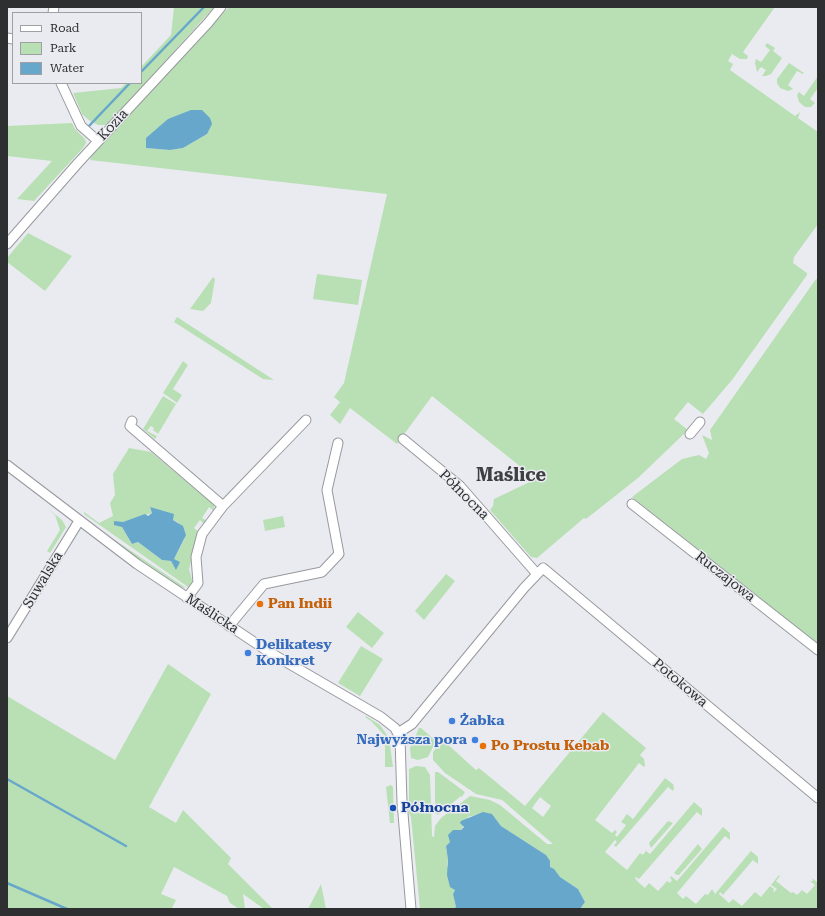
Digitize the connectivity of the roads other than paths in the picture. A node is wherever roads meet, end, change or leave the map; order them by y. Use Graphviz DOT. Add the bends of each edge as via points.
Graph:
graph roads {
  1 [pos="221,7"];
  2 [pos="61,84"];
  3 [pos="98,141"];
  4 [pos="7,244"];
  5 [pos="306,420"];
  6 [pos="132,421"];
  7 [pos="700,422"];
  8 [pos="690,434"];
  9 [pos="403,439"];
  10 [pos="338,443"];
  11 [pos="7,466"];
  12 [pos="632,504"];
  13 [pos="223,506"];
  14 [pos="79,521"];
  15 [pos="540,571"];
  16 [pos="188,598"];
  17 [pos="229,626"];
  18 [pos="7,638"];
  19 [pos="818,650"];
  20 [pos="398,733"];
  21 [pos="818,798"];
  22 [pos="411,909"];
  1 -- 3 [label="street, Kozia"];
  2 -- 3 [label="street" via="81,126"];
  3 -- 4 [label="street, Kozia"];
  5 -- 13 [label="street"];
  6 -- 13 [label="street" via="130,426"];
  7 -- 8 [label="street"];
  9 -- 15 [label="street, Północna" via="460,486"];
  10 -- 17 [label="street" via="327,490 339,554 322,572 264,584"];
  11 -- 14 [label="street, Maślicka"];
  12 -- 19 [label="street, Ruczajowa"];
  13 -- 16 [label="street" via="202,534 196,557 198,583"];
  14 -- 16 [label="street, Maślicka"];
  14 -- 18 [label="street, Suwalska"];
  15 -- 20 [label="street" via="412,724"];
  15 -- 21 [label="street, Potokowa"];
  16 -- 17 [label="street, Maślicka"];
  17 -- 20 [label="street, Maślicka" via="381,717"];
  20 -- 22 [label="street"];
}
